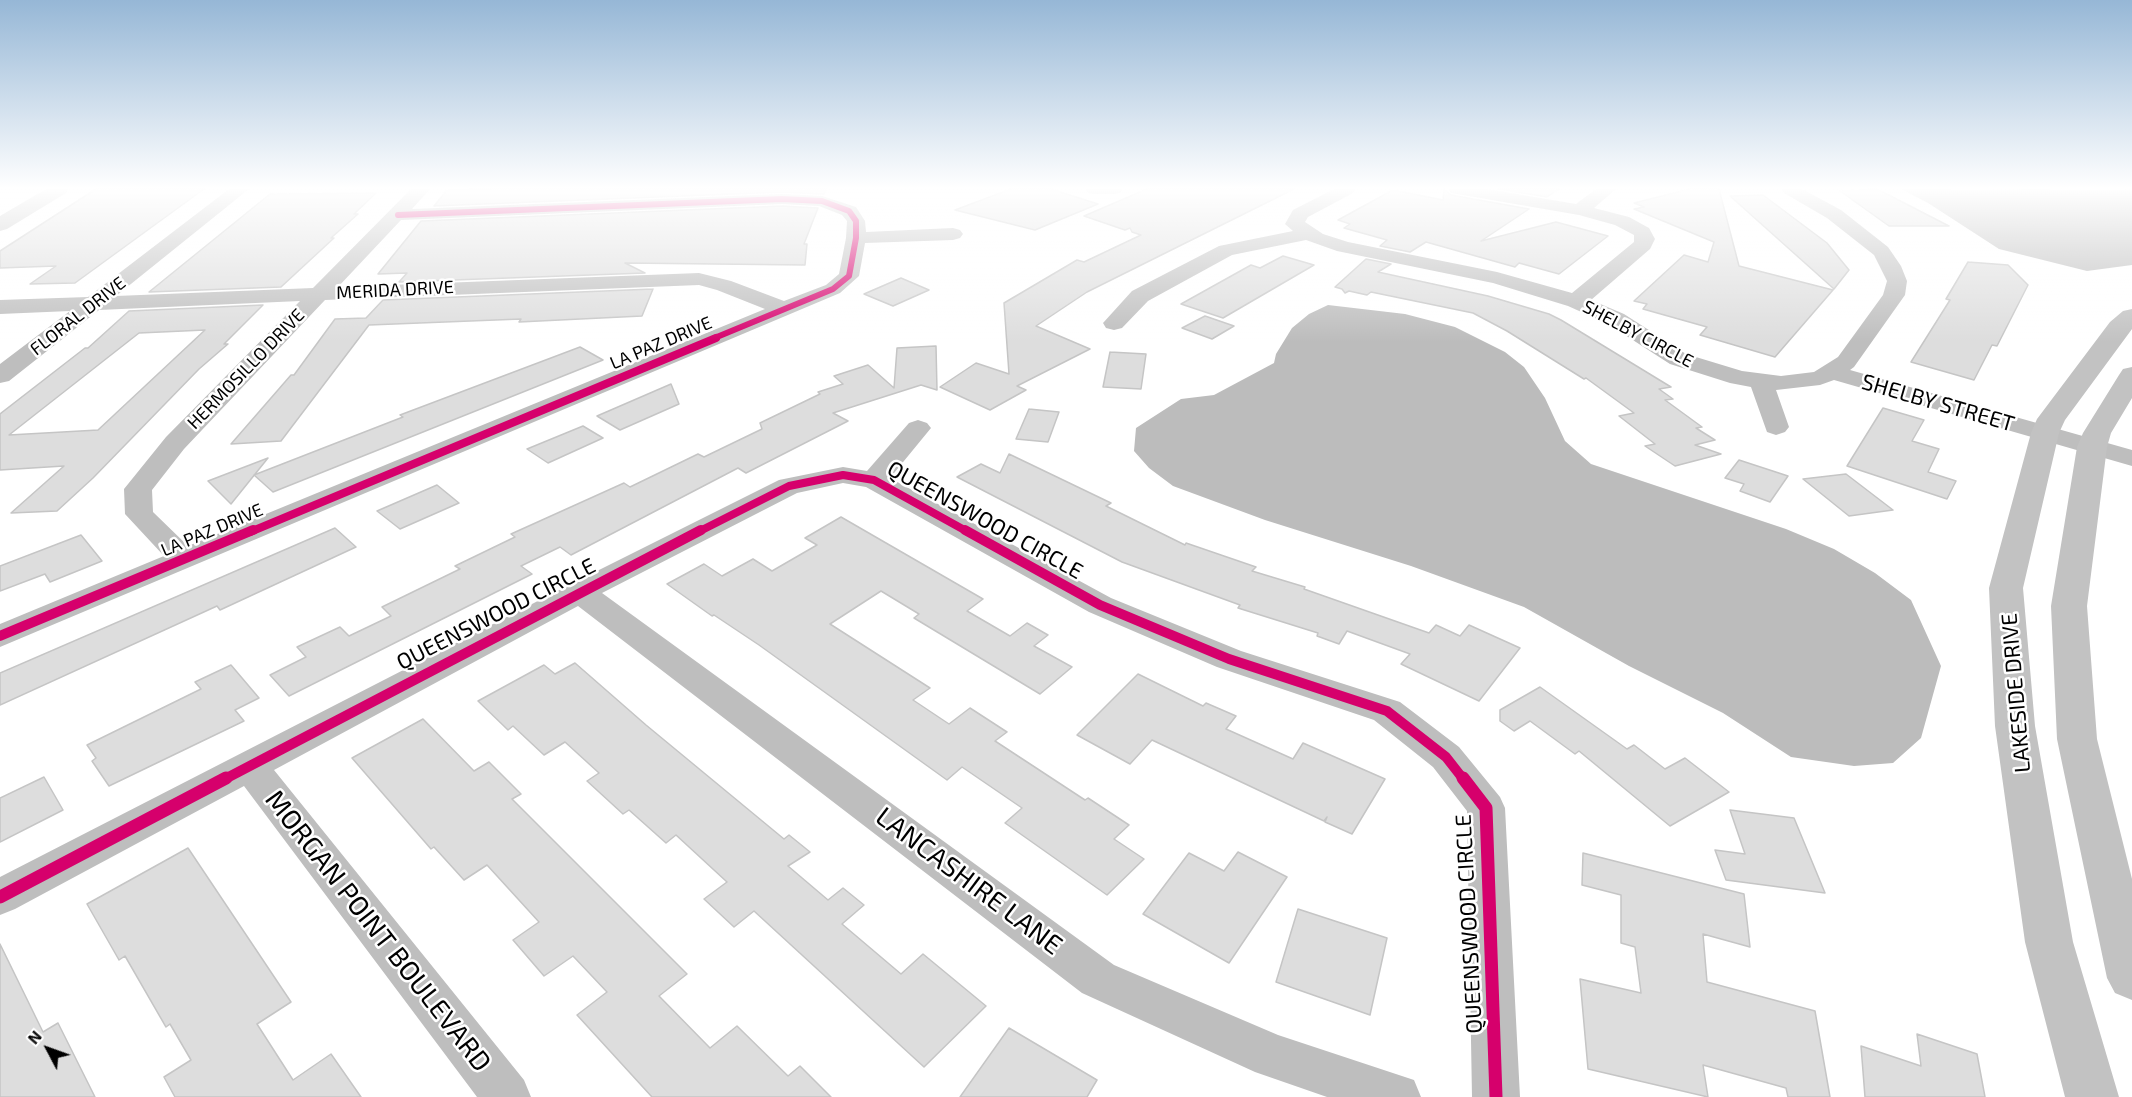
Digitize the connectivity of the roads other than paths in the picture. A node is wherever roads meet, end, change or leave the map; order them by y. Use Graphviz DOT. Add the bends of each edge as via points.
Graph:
graph roads {
  1 [pos="175,240"];
  2 [pos="373,240"];
  3 [pos="856,240"];
  4 [pos="1276,240"];
  5 [pos="1325,240"];
  6 [pos="1645,240"];
  7 [pos="1867,240"];
  8 [pos="320,293"];
  9 [pos="1576,301"];
  10 [pos="95,303"];
  11 [pos="0,307"];
  12 [pos="784,309"];
  13 [pos="2132,316"];
  14 [pos="1114,323"];
  15 [pos="1839,367"];
  16 [pos="2132,375"];
  17 [pos="0,376"];
  18 [pos="1761,381"];
  19 [pos="1776,427"];
  20 [pos="2048,427"];
  21 [pos="918,428"];
  22 [pos="2095,440"];
  23 [pos="2132,445"];
  24 [pos="2132,458"];
  25 [pos="874,480"];
  26 [pos="184,559"];
  27 [pos="580,592"];
  28 [pos="0,636"];
  29 [pos="249,765"];
  30 [pos="0,897"];
  31 [pos="2132,978"];
  32 [pos="507,1097"];
  33 [pos="1397,1097"];
  34 [pos="1496,1097"];
  35 [pos="2092,1097"];
  1 -- 10 [label="street, FLORAL DRIVE"];
  2 -- 8 [label="street, HERMOSILLO DRIVE"];
  3 -- 12 [label="street, LA PAZ DRIVE" via="849,276 833,290"];
  4 -- 14 [label="street" via="1226,250 1140,296"];
  5 -- 9 [label="street, SHELBY CIRCLE" via="1497,278"];
  6 -- 9 [label="street"];
  7 -- 15 [label="street" via="1891,266 1897,281 1894,295"];
  8 -- 10 [label="street, MERIDA DRIVE"];
  8 -- 12 [label="street, MERIDA DRIVE" via="699,279"];
  8 -- 26 [label="street, HERMOSILLO DRIVE" via="175,443 138,489 139,514"];
  9 -- 18 [label="street, SHELBY CIRCLE" via="1616,319 1678,359 1714,372"];
  10 -- 11 [label="street, MERIDA DRIVE"];
  10 -- 17 [label="street, FLORAL DRIVE"];
  12 -- 26 [label="street, LA PAZ DRIVE"];
  13 -- 20 [label="street, LAKESIDE DRIVE" via="2119,327"];
  15 -- 18 [label="street, SHELBY CIRCLE" via="1803,382"];
  15 -- 20 [label="street, SHELBY STREET"];
  16 -- 22 [label="street"];
  18 -- 19 [label="street"];
  20 -- 22 [label="street, SHELBY STREET"];
  20 -- 35 [label="street, LAKESIDE DRIVE" via="2006,588 2015,726 2049,942"];
  21 -- 25 [label="street"];
  22 -- 23 [label="street"];
  22 -- 24 [label="street"];
  22 -- 31 [label="street" via="2070,606 2077,739"];
  25 -- 27 [label="street, QUEENSWOOD CIRCLE" via="843,475 789,486"];
  25 -- 34 [label="street, QUEENSWOOD CIRCLE" via="1100,605 1229,659 1387,711 1446,757 1486,808"];
  26 -- 28 [label="street, LA PAZ DRIVE"];
  27 -- 29 [label="street, QUEENSWOOD CIRCLE"];
  27 -- 33 [label="street, LANCASHIRE LANE" via="1098,979 1272,1056"];
  29 -- 30 [label="street, QUEENSWOOD CIRCLE"];
  29 -- 32 [label="street, MORGAN POINT BOULEVARD"];
}
